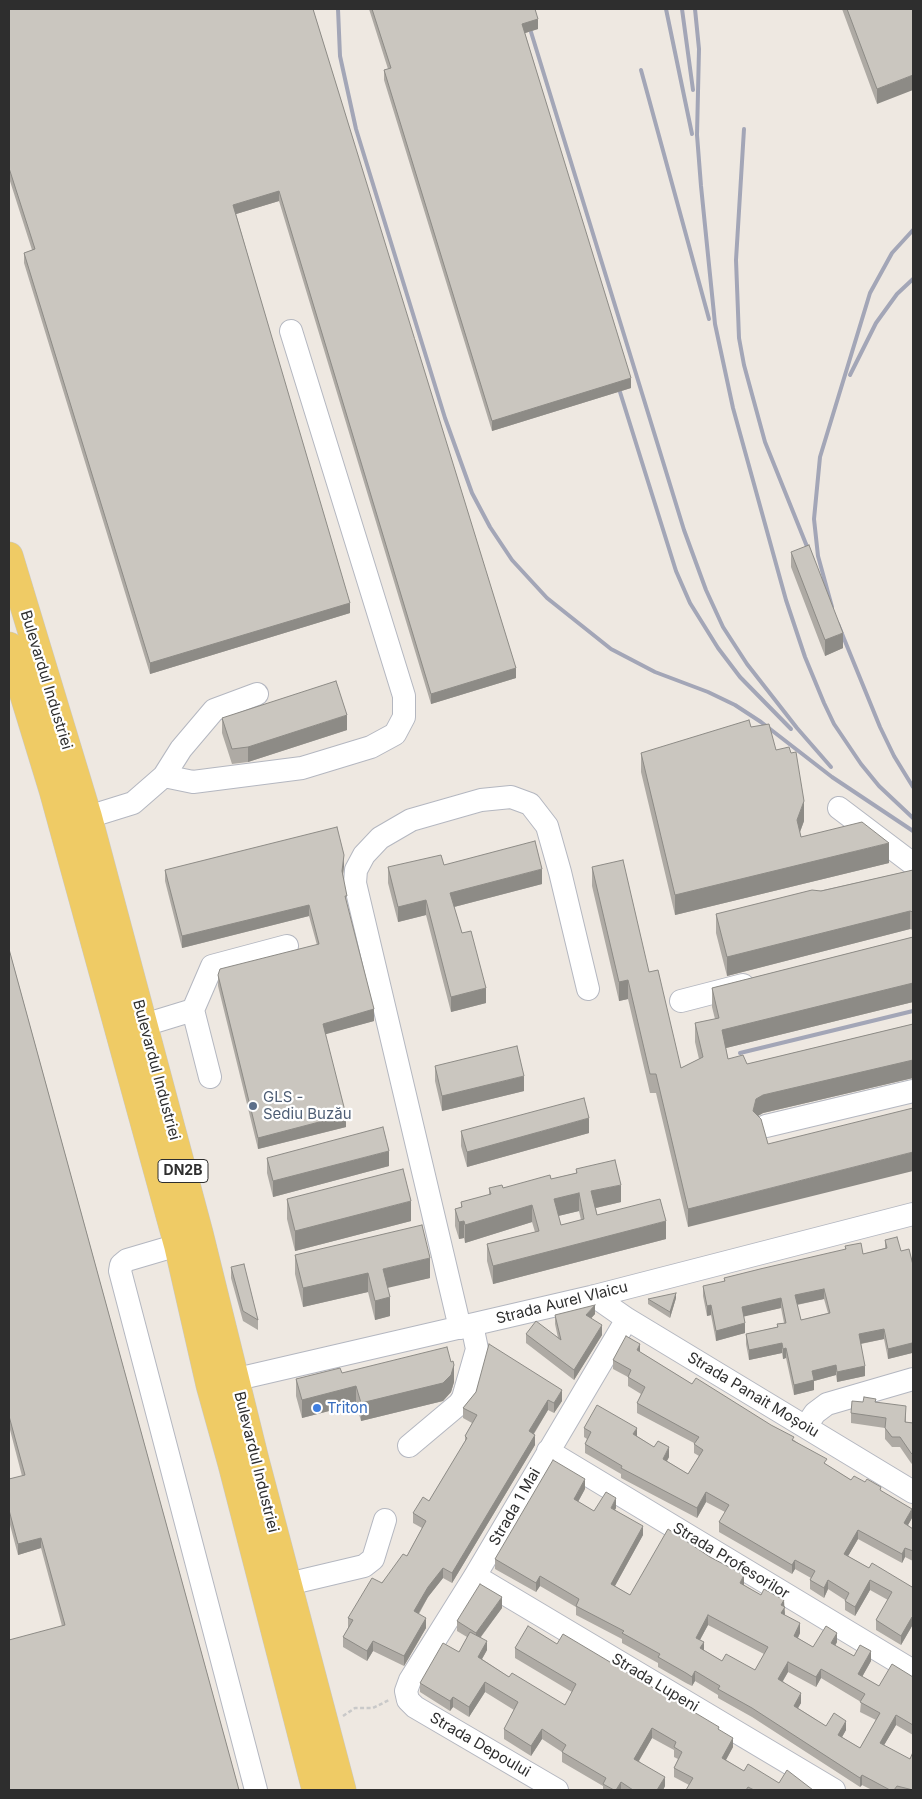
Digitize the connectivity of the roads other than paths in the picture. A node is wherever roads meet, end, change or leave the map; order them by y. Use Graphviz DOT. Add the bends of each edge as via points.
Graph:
graph roads {
  1 [pos="290,331"];
  2 [pos="9,556"];
  3 [pos="9,646"];
  4 [pos="257,694"];
  5 [pos="181,750"];
  6 [pos="164,776"];
  7 [pos="193,782"];
  8 [pos="839,808"];
  9 [pos="88,816"];
  10 [pos="913,864"];
  11 [pos="287,946"];
  12 [pos="764,979"];
  13 [pos="588,989"];
  14 [pos="681,1001"];
  15 [pos="193,1010"];
  16 [pos="144,1025"];
  17 [pos="210,1077"];
  18 [pos="913,1091"];
  19 [pos="766,1126"];
  20 [pos="913,1214"];
  21 [pos="178,1245"];
  22 [pos="594,1296"];
  23 [pos="627,1320"];
  24 [pos="466,1326"];
  25 [pos="913,1379"];
  26 [pos="222,1382"];
  27 [pos="806,1426"];
  28 [pos="409,1446"];
  29 [pos="548,1451"];
  30 [pos="913,1492"];
  31 [pos="385,1520"];
  32 [pos="475,1576"];
  33 [pos="288,1584"];
  34 [pos="913,1671"];
  35 [pos="407,1696"];
  36 [pos="256,1790"];
  37 [pos="316,1790"];
  38 [pos="342,1790"];
  39 [pos="557,1790"];
  40 [pos="834,1790"];
  1 -- 7 [label="street" via="404,696 404,717 395,734 372,747 302,768"];
  2 -- 9 [label="main road, Bulevardul Industriei / DN2B"];
  3 -- 21 [label="main road, Bulevardul Industriei / DN2B"];
  4 -- 5 [label="street" via="214,710"];
  5 -- 6 [label="street"];
  5 -- 7 [label="street"];
  6 -- 7 [label="street"];
  6 -- 9 [label="street" via="133,803"];
  8 -- 10 [label="street"];
  9 -- 16 [label="main road, Bulevardul Industriei / DN2B"];
  11 -- 15 [label="street" via="212,966"];
  12 -- 14 [label="street"];
  13 -- 24 [label="street" via="547,826 530,804 511,797 481,800 411,820 380,838 364,855 356,870 356,883"];
  15 -- 16 [label="street"];
  15 -- 17 [label="street"];
  16 -- 26 [label="main road, Bulevardul Industriei / DN2B" via="199,1233"];
  18 -- 19 [label="street"];
  20 -- 22 [label="street, Strada Aurel Vlaicu"];
  21 -- 26 [label="main road, Bulevardul Industriei / DN2B"];
  21 -- 36 [label="street" via="127,1260 120,1271"];
  22 -- 23 [label="street, Strada Panait Moșoiu"];
  22 -- 24 [label="street, Strada Aurel Vlaicu"];
  23 -- 27 [label="street, Strada Panait Moșoiu"];
  23 -- 29 [label="street, Strada 1 Mai"];
  24 -- 26 [label="street, Strada Aurel Vlaicu"];
  24 -- 28 [label="street" via="476,1349 468,1389 459,1404"];
  25 -- 27 [label="street" via="827,1404"];
  26 -- 33 [label="main road, Bulevardul Industriei / DN2B"];
  26 -- 37 [label="main road, Bulevardul Industriei / DN2B" via="232,1464"];
  27 -- 30 [label="street, Strada Panait Moșoiu"];
  29 -- 32 [label="street, Strada 1 Mai"];
  29 -- 34 [label="street, Strada Profesorilor"];
  31 -- 33 [label="street" via="374,1560 364,1566"];
  32 -- 35 [label="street, Strada 1 Mai" via="410,1680"];
  32 -- 40 [label="street, Strada Lupeni"];
  33 -- 38 [label="main road, Bulevardul Industriei / DN2B"];
  35 -- 39 [label="street, Strada Depoului" via="415,1707"];
}
